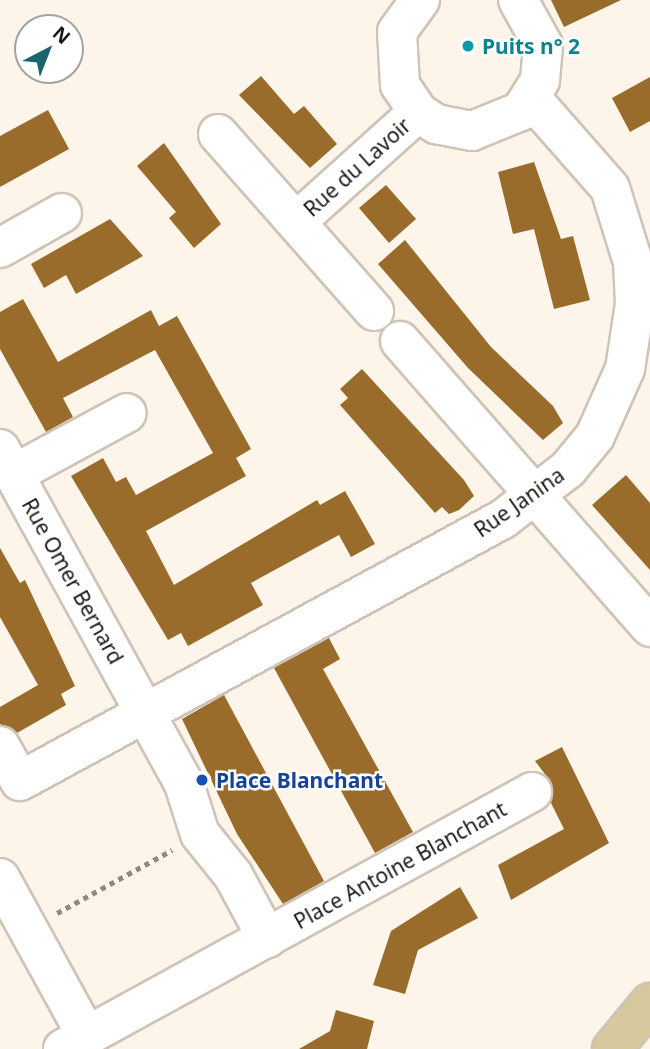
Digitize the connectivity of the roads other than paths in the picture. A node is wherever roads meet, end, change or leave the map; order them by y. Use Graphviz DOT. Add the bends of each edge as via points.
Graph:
graph roads {
  1 [pos="518,0"];
  2 [pos="404,5"];
  3 [pos="531,98"];
  4 [pos="418,112"];
  5 [pos="218,134"];
  6 [pos="62,213"];
  7 [pos="296,222"];
  8 [pos="0,248"];
  9 [pos="374,311"];
  10 [pos="400,341"];
  11 [pos="127,413"];
  12 [pos="7,461"];
  13 [pos="533,496"];
  14 [pos="650,627"];
  15 [pos="146,714"];
  16 [pos="0,746"];
  17 [pos="532,792"];
  18 [pos="0,878"];
  19 [pos="267,938"];
  20 [pos="646,1020"];
  21 [pos="75,1042"];
  22 [pos="612,1049"];
  1 -- 3 [label="street" via="543,45 540,80"];
  2 -- 4 [label="street" via="395,68"];
  3 -- 4 [label="street" via="506,121 472,131 436,124"];
  3 -- 13 [label="street, Rue Janina" via="610,188 633,262 635,304 625,369 594,436 568,469"];
  4 -- 7 [label="street, Rue du Lavoir"];
  5 -- 7 [label="street, Rue du Lavoir"];
  6 -- 8 [label="street"];
  7 -- 9 [label="street, Rue du Lavoir"];
  10 -- 13 [label="street"];
  11 -- 12 [label="street"];
  12 -- 15 [label="street, Rue Omer Bernard"];
  13 -- 14 [label="street"];
  13 -- 15 [label="street, Rue Janina" via="324,619"];
  15 -- 16 [label="street" via="20,781"];
  15 -- 19 [label="street" via="184,784 200,834 233,875"];
  17 -- 19 [label="street, Place Antoine Blanchant"];
  18 -- 21 [label="street, Place Antoine Blanchant" via="29,929"];
  19 -- 21 [label="street, Place Antoine Blanchant"];
  20 -- 22 [label="main road"];
}
